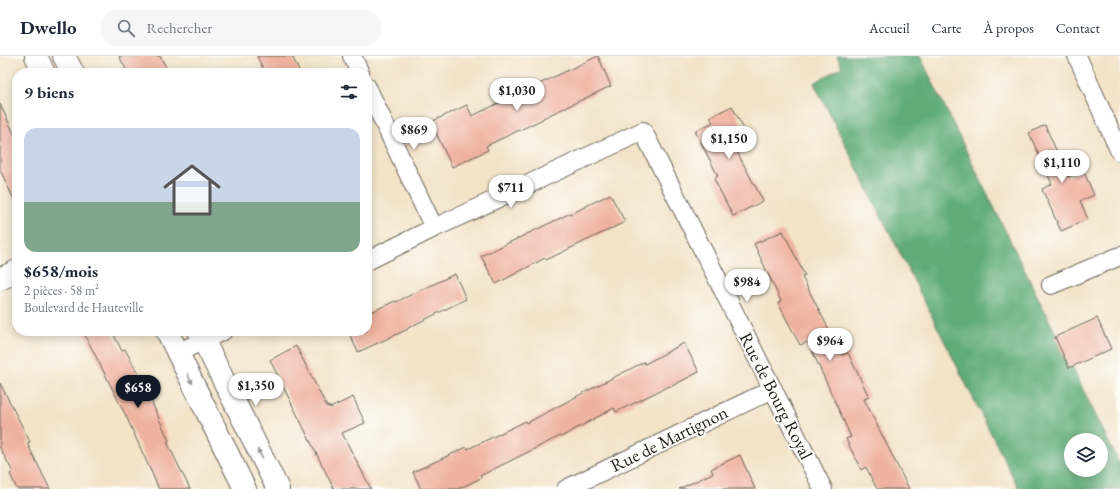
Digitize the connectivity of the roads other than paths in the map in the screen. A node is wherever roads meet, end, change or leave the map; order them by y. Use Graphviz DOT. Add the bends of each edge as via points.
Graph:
graph roads {
  1 [pos="36,56"];
  2 [pos="64,56"];
  3 [pos="352,56"];
  4 [pos="1077,56"];
  5 [pos="42,68"];
  6 [pos="70,68"];
  7 [pos="358,68"];
  8 [pos="372,98"];
  9 [pos="1120,152"];
  10 [pos="434,228"];
  11 [pos="1120,256"];
  12 [pos="372,259"];
  13 [pos="12,274"];
  14 [pos="0,280"];
  15 [pos="1051,285"];
  16 [pos="169,336"];
  17 [pos="201,336"];
  18 [pos="177,353"];
  19 [pos="773,389"];
  20 [pos="245,489"];
  21 [pos="278,489"];
  22 [pos="566,489"];
  23 [pos="823,489"];
  1 -- 5 [label="street"];
  2 -- 6 [label="street"];
  3 -- 7 [label="street"];
  4 -- 9 [label="street"];
  8 -- 10 [label="street"];
  10 -- 12 [label="street"];
  10 -- 19 [label="street, Rue de Bourg Royal" via="643,131"];
  11 -- 15 [label="street"];
  13 -- 14 [label="street"];
  16 -- 18 [label="street"];
  17 -- 18 [label="street"];
  21 -- 17 [label="street, one-way"];
  18 -- 20 [label="street, one-way"];
  19 -- 22 [label="street, Rue de Martignon"];
  19 -- 23 [label="street, Rue de Bourg Royal"];
}
